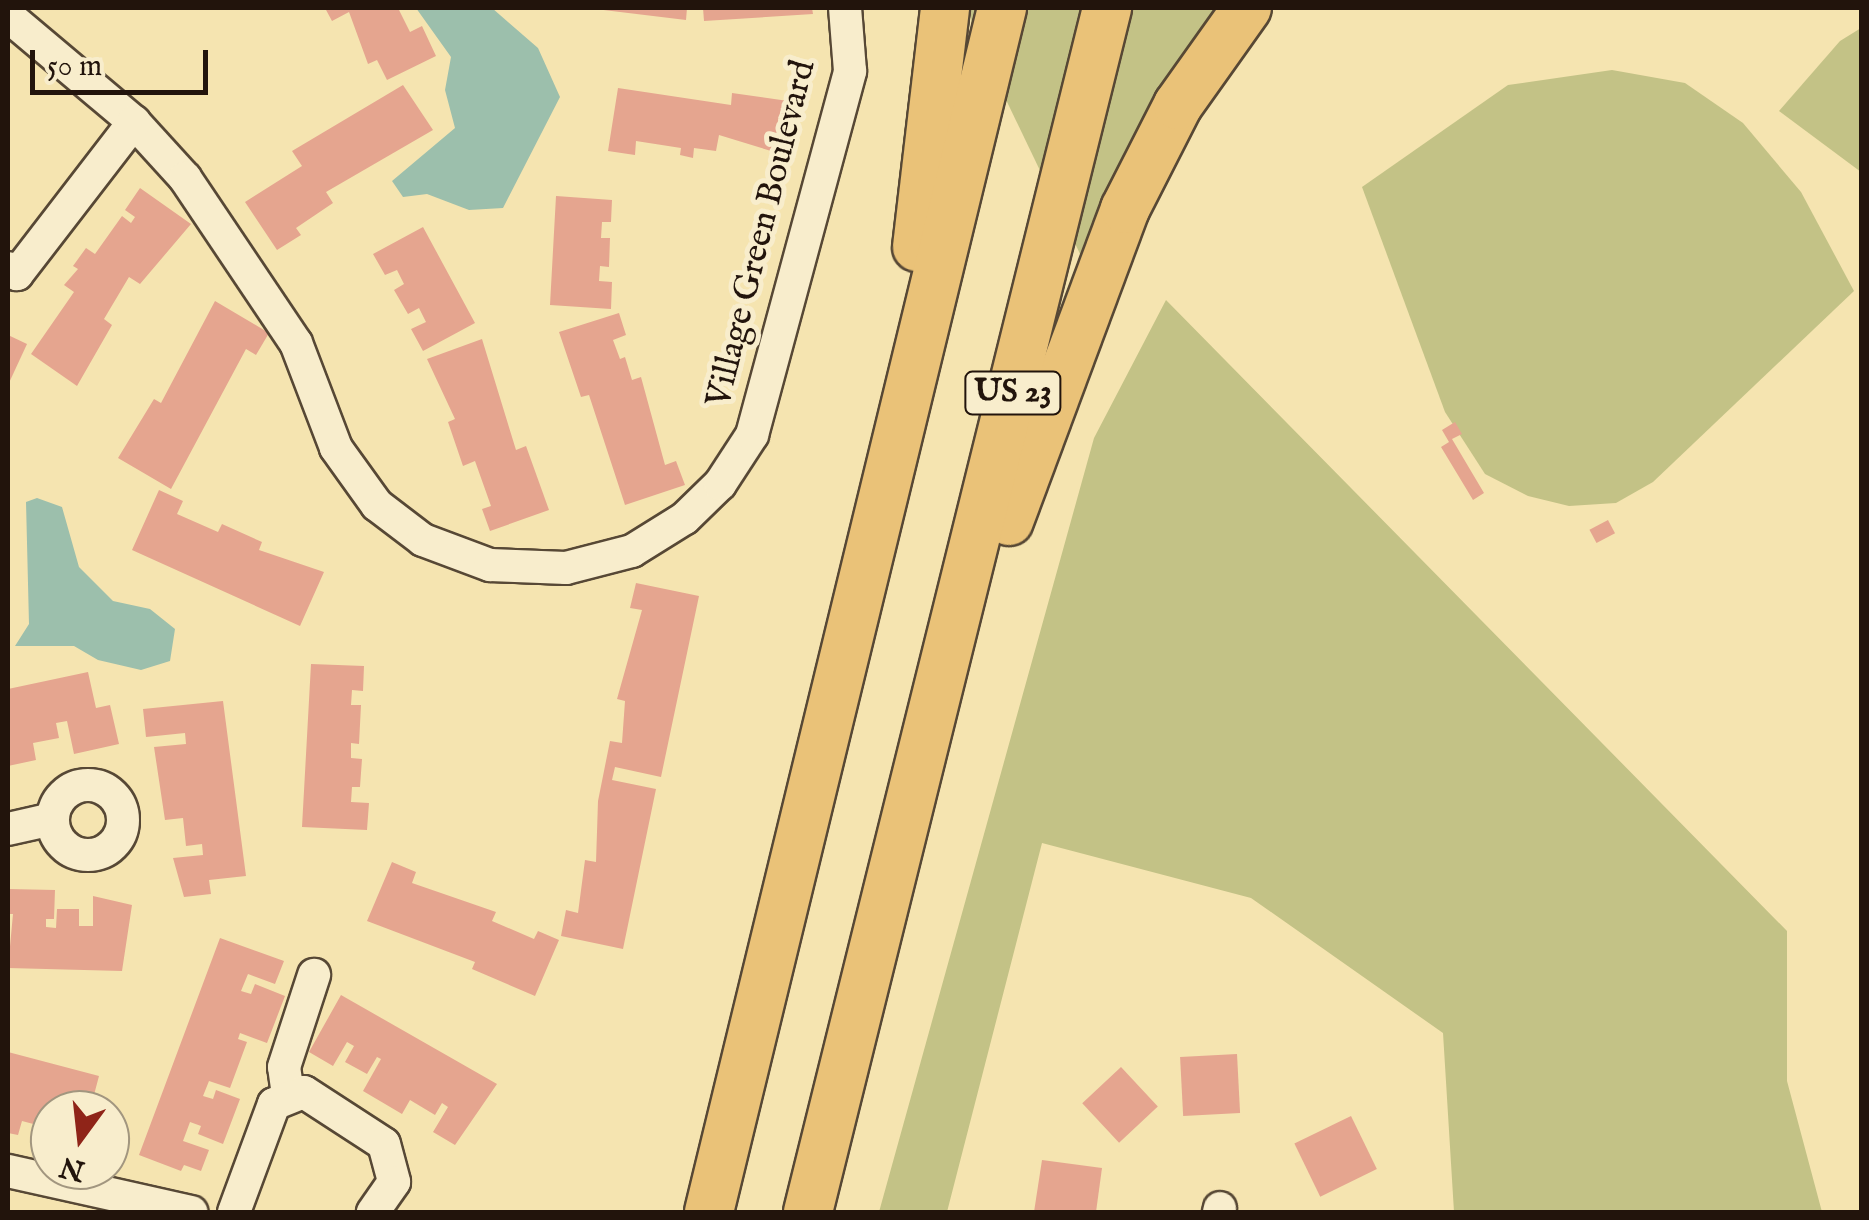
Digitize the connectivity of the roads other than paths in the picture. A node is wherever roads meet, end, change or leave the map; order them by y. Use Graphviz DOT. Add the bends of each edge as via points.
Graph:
graph roads {
  1 [pos="845,8"];
  2 [pos="945,8"];
  3 [pos="1002,8"];
  4 [pos="1107,8"];
  5 [pos="1247,8"];
  6 [pos="8,16"];
  7 [pos="37,40"];
  8 [pos="8,55"];
  9 [pos="134,122"];
  10 [pos="8,268"];
  11 [pos="888,472"];
  12 [pos="918,779"];
  13 [pos="52,819"];
  14 [pos="8,830"];
  15 [pos="314,976"];
  16 [pos="288,1095"];
  17 [pos="8,1171"];
  18 [pos="191,1212"];
  19 [pos="234,1212"];
  20 [pos="373,1212"];
  21 [pos="709,1212"];
  22 [pos="808,1212"];
  1 -- 9 [label="street, Village Green Boulevard" via="850,71 752,435 720,484 685,518 632,551 566,568 490,565 424,540 377,505 336,448 296,342 184,178"];
  2 -- 11 [label="highway"];
  3 -- 11 [label="highway, US 23"];
  4 -- 12 [label="highway, US 23"];
  5 -- 12 [label="highway" via="1178,105 1126,209"];
  6 -- 7 [label="street, Village Green Boulevard"];
  7 -- 8 [label="street"];
  7 -- 9 [label="street, Village Green Boulevard"];
  9 -- 10 [label="street" via="17,274"];
  11 -- 21 [label="highway, US 23"];
  12 -- 22 [label="highway, US 23"];
  13 -- 14 [label="street"];
  15 -- 16 [label="street" via="286,1056"];
  16 -- 19 [label="street" via="274,1104"];
  16 -- 20 [label="street" via="317,1098 384,1144 394,1182"];
  17 -- 18 [label="street"];
}
